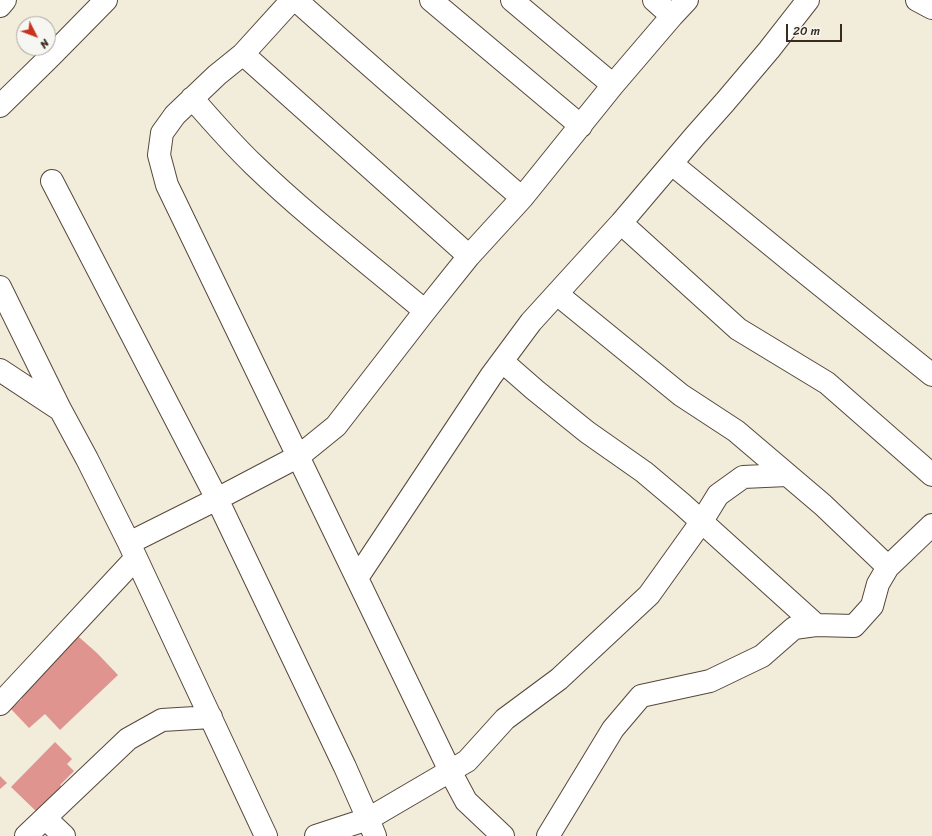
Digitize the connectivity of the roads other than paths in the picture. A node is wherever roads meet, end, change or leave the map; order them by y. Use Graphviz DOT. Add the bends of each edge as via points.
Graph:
graph roads {
  1 [pos="5,0"];
  2 [pos="106,0"];
  3 [pos="292,0"];
  4 [pos="296,0"];
  5 [pos="431,0"];
  6 [pos="512,0"];
  7 [pos="654,0"];
  8 [pos="687,0"];
  9 [pos="808,0"];
  10 [pos="917,0"];
  11 [pos="0,6"];
  12 [pos="932,8"];
  13 [pos="672,16"];
  14 [pos="243,54"];
  15 [pos="613,85"];
  16 [pos="192,98"];
  17 [pos="0,106"];
  18 [pos="581,126"];
  19 [pos="672,164"];
  20 [pos="52,181"];
  21 [pos="522,198"];
  22 [pos="621,223"];
  23 [pos="470,256"];
  24 [pos="0,288"];
  25 [pos="557,294"];
  26 [pos="425,311"];
  27 [pos="503,362"];
  28 [pos="0,370"];
  29 [pos="932,375"];
  30 [pos="60,409"];
  31 [pos="298,456"];
  32 [pos="787,475"];
  33 [pos="932,475"];
  34 [pos="217,499"];
  35 [pos="702,521"];
  36 [pos="932,525"];
  37 [pos="132,550"];
  38 [pos="888,567"];
  39 [pos="357,578"];
  40 [pos="816,625"];
  41 [pos="0,704"];
  42 [pos="211,717"];
  43 [pos="450,771"];
  44 [pos="45,818"];
  45 [pos="371,827"];
  46 [pos="26,836"];
  47 [pos="64,836"];
  48 [pos="266,836"];
  49 [pos="316,836"];
  50 [pos="503,836"];
  51 [pos="548,836"];
  1 -- 11 [label="street"];
  2 -- 17 [label="street"];
  3 -- 14 [label="street"];
  4 -- 21 [label="street"];
  5 -- 18 [label="street"];
  6 -- 15 [label="street"];
  7 -- 13 [label="street"];
  8 -- 13 [label="street"];
  9 -- 19 [label="street"];
  10 -- 12 [label="street"];
  13 -- 15 [label="street"];
  14 -- 16 [label="street"];
  14 -- 23 [label="street"];
  15 -- 18 [label="street"];
  16 -- 26 [label="street" via="254,165"];
  16 -- 31 [label="street" via="162,133 159,155 167,185"];
  18 -- 21 [label="street"];
  19 -- 22 [label="street"];
  19 -- 29 [label="street"];
  20 -- 34 [label="street"];
  21 -- 23 [label="street"];
  22 -- 25 [label="street"];
  22 -- 33 [label="street" via="738,329 827,383"];
  23 -- 26 [label="street"];
  24 -- 30 [label="street"];
  25 -- 27 [label="street" via="531,322"];
  25 -- 32 [label="street" via="680,395 736,431"];
  26 -- 31 [label="street" via="336,426"];
  27 -- 35 [label="street" via="593,436 644,472"];
  27 -- 39 [label="street"];
  28 -- 30 [label="street"];
  30 -- 37 [label="street"];
  31 -- 34 [label="street"];
  31 -- 39 [label="street"];
  32 -- 35 [label="street" via="743,477 718,494"];
  32 -- 38 [label="street" via="823,505"];
  34 -- 37 [label="street"];
  34 -- 45 [label="street"];
  35 -- 40 [label="street"];
  35 -- 43 [label="street" via="649,595 559,679 505,719 467,761"];
  36 -- 38 [label="street"];
  37 -- 41 [label="street"];
  37 -- 42 [label="street"];
  38 -- 40 [label="street" via="878,584 872,606 854,626"];
  39 -- 43 [label="street"];
  40 -- 51 [label="street" via="794,628 762,656 710,681 641,696 612,729"];
  42 -- 44 [label="street" via="162,720 128,739"];
  42 -- 48 [label="street"];
  43 -- 45 [label="street"];
  43 -- 50 [label="street" via="466,800"];
  44 -- 46 [label="street"];
  44 -- 47 [label="street"];
  45 -- 49 [label="street"];
}
